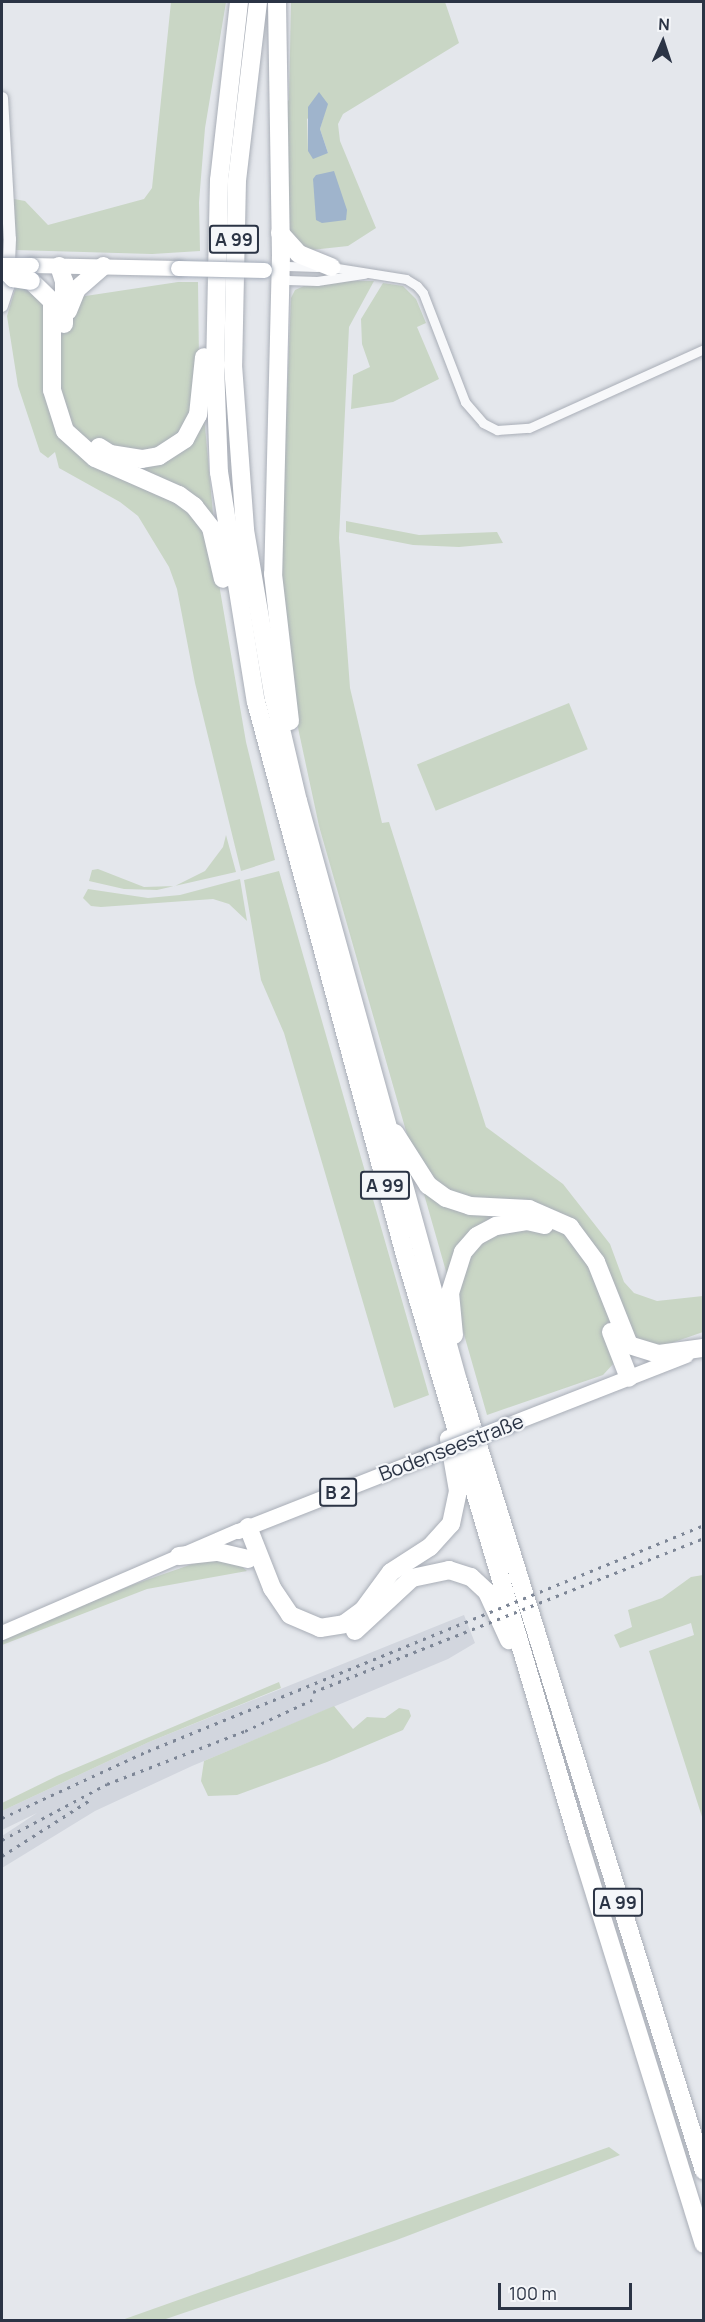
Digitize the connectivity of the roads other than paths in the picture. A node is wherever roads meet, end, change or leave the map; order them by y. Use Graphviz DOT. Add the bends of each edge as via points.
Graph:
graph roads {
  1 [pos="239,2"];
  2 [pos="258,2"];
  3 [pos="277,2"];
  4 [pos="2,98"];
  5 [pos="280,233"];
  6 [pos="215,261"];
  7 [pos="2,266"];
  8 [pos="59,266"];
  9 [pos="103,266"];
  10 [pos="272,271"];
  11 [pos="336,271"];
  12 [pos="31,273"];
  13 [pos="52,302"];
  14 [pos="2,306"];
  15 [pos="64,324"];
  16 [pos="704,349"];
  17 [pos="256,702"];
  18 [pos="298,801"];
  19 [pos="379,1102"];
  20 [pos="614,1322"];
  21 [pos="625,1345"];
  22 [pos="703,1348"];
  23 [pos="437,1364"];
  24 [pos="634,1375"];
  25 [pos="458,1381"];
  26 [pos="243,1529"];
  27 [pos="179,1556"];
  28 [pos="254,1557"];
  29 [pos="263,1580"];
  30 [pos="2,1633"];
  31 [pos="529,1676"];
  32 [pos="704,2171"];
  33 [pos="704,2244"];
  1 -- 6 [label="highway, A 99" via="223,136"];
  2 -- 18 [label="highway, A 99" via="237,180 233,364 240,477 252,578"];
  3 -- 5 [label="highway"];
  4 -- 14 [label="street" via="10,239 8,287"];
  5 -- 10 [label="highway"];
  5 -- 11 [label="highway" via="299,254"];
  6 -- 15 [label="highway" via="207,297 198,415 185,439 159,456 142,459 110,454 87,439 75,425 66,402 62,372"];
  6 -- 17 [label="highway, A 99" via="219,472"];
  7 -- 12 [label="highway, bridge" via="13,278"];
  8 -- 9 [label="main road"];
  8 -- 12 [label="main road"];
  8 -- 13 [label="highway" via="52,281"];
  8 -- 15 [label="highway" via="64,281"];
  9 -- 10 [label="main road, bridge"];
  9 -- 15 [label="highway" via="77,289"];
  10 -- 11 [label="street" via="287,266"];
  10 -- 11 [label="street" via="287,280"];
  10 -- 18 [label="highway" via="273,574"];
  11 -- 16 [label="street" via="406,279 423,292 465,402 483,423 497,430 529,428"];
  12 -- 13 [label="highway"];
  13 -- 17 [label="highway" via="52,390 65,431 95,458 179,495 205,518 218,557 237,650"];
  17 -- 23 [label="highway, A 99" via="335,1006"];
  18 -- 19 [label="highway, A 99"];
  19 -- 20 [label="highway" via="414,1168 446,1198 470,1206 529,1209 570,1227 591,1254"];
  19 -- 25 [label="highway, A 99"];
  20 -- 21 [label="highway"];
  20 -- 25 [label="highway" via="584,1262 565,1237 543,1224 527,1221 496,1226 477,1236 463,1252 452,1277 450,1300"];
  21 -- 22 [label="highway" via="658,1354"];
  21 -- 24 [label="highway"];
  22 -- 24 [label="main road, Bodenseestraße / B 2"];
  23 -- 29 [label="highway" via="458,1491 457,1509 447,1530 430,1547 391,1572 358,1616 336,1626 320,1628 290,1615"];
  23 -- 31 [label="highway, A 99"];
  24 -- 26 [label="main road, Bodenseestraße / B 2, bridge"];
  25 -- 32 [label="highway, A 99"];
  26 -- 27 [label="main road, Bodenseestraße"];
  26 -- 28 [label="highway"];
  27 -- 28 [label="highway" via="218,1552"];
  27 -- 30 [label="main road, Bodenseestraße"];
  28 -- 29 [label="highway"];
  29 -- 31 [label="highway" via="282,1622 309,1637 330,1639 363,1627 412,1578 438,1570 457,1571 487,1592"];
  31 -- 33 [label="highway, A 99"];
}
